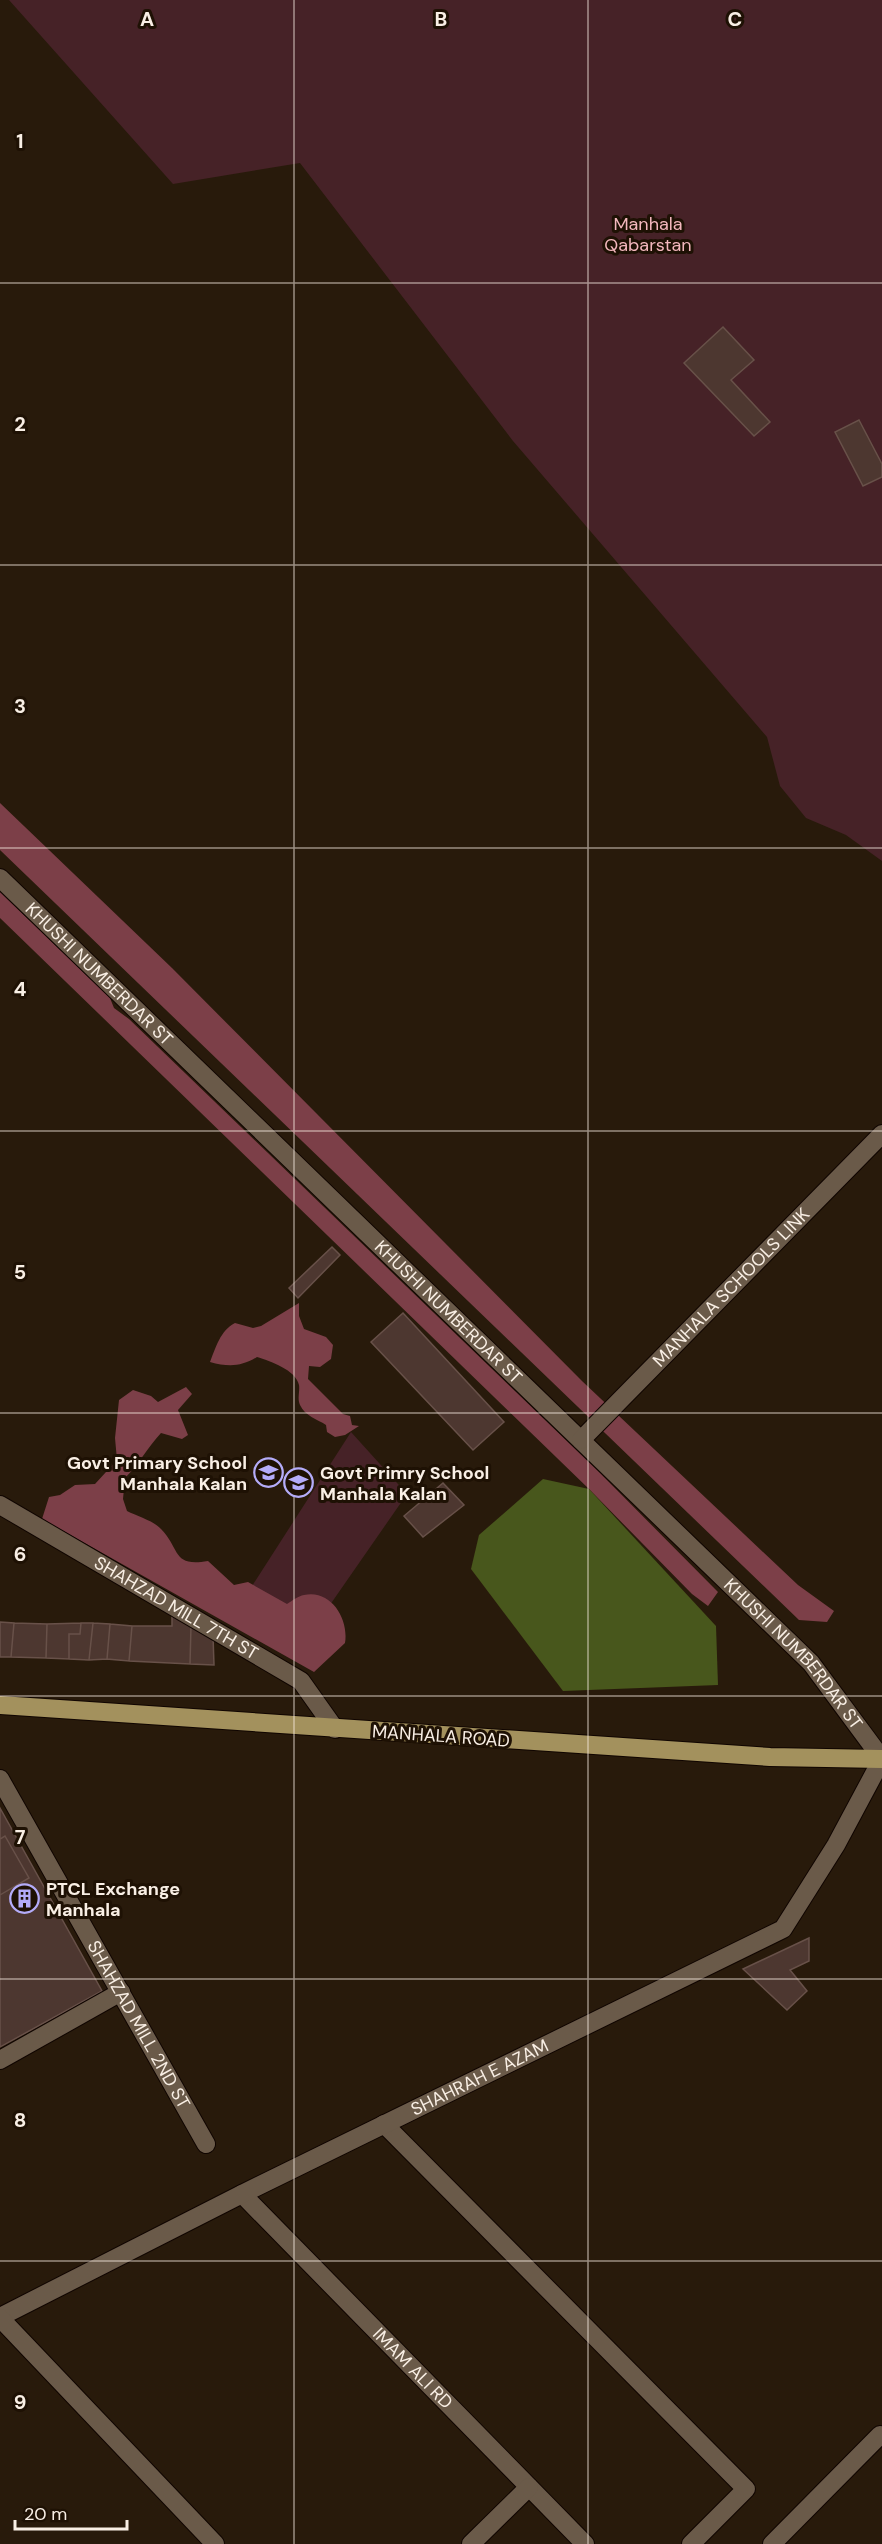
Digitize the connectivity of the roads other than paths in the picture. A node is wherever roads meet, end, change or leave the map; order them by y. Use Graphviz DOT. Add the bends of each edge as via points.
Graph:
graph roads {
  1 [pos="0,878"];
  2 [pos="882,1134"];
  3 [pos="581,1440"];
  4 [pos="0,1505"];
  5 [pos="0,1705"];
  6 [pos="335,1729"];
  7 [pos="882,1759"];
  8 [pos="0,1779"];
  9 [pos="121,1992"];
  10 [pos="0,2061"];
  11 [pos="384,2124"];
  12 [pos="206,2144"];
  13 [pos="242,2194"];
  14 [pos="0,2317"];
  15 [pos="880,2434"];
  16 [pos="529,2487"];
  17 [pos="215,2544"];
  18 [pos="471,2544"];
  19 [pos="585,2544"];
  20 [pos="691,2544"];
  21 [pos="772,2544"];
  1 -- 3 [label="street, KHUSHI NUMBERDAR ST"];
  2 -- 3 [label="street, MANHALA SCHOOLS LINK"];
  3 -- 7 [label="street, KHUSHI NUMBERDAR ST" via="811,1663"];
  4 -- 6 [label="street, SHAHZAD MILL 7TH ST" via="301,1681"];
  5 -- 6 [label="main road, MANHALA ROAD"];
  6 -- 7 [label="main road, MANHALA ROAD" via="770,1757"];
  7 -- 11 [label="street, SHAHRAH E AZAM" via="836,1845 783,1929"];
  8 -- 9 [label="street, SHAHZAD MILL 2ND ST"];
  9 -- 10 [label="street"];
  9 -- 12 [label="street, SHAHZAD MILL 2ND ST"];
  11 -- 13 [label="street, SHAHRAH E AZAM"];
  11 -- 20 [label="street" via="746,2490"];
  13 -- 14 [label="street, SHAHRAH E AZAM"];
  13 -- 16 [label="street, IMAM ALI RD"];
  14 -- 17 [label="street"];
  15 -- 21 [label="street"];
  16 -- 18 [label="street"];
  16 -- 19 [label="street, IMAM ALI RD"];
}
